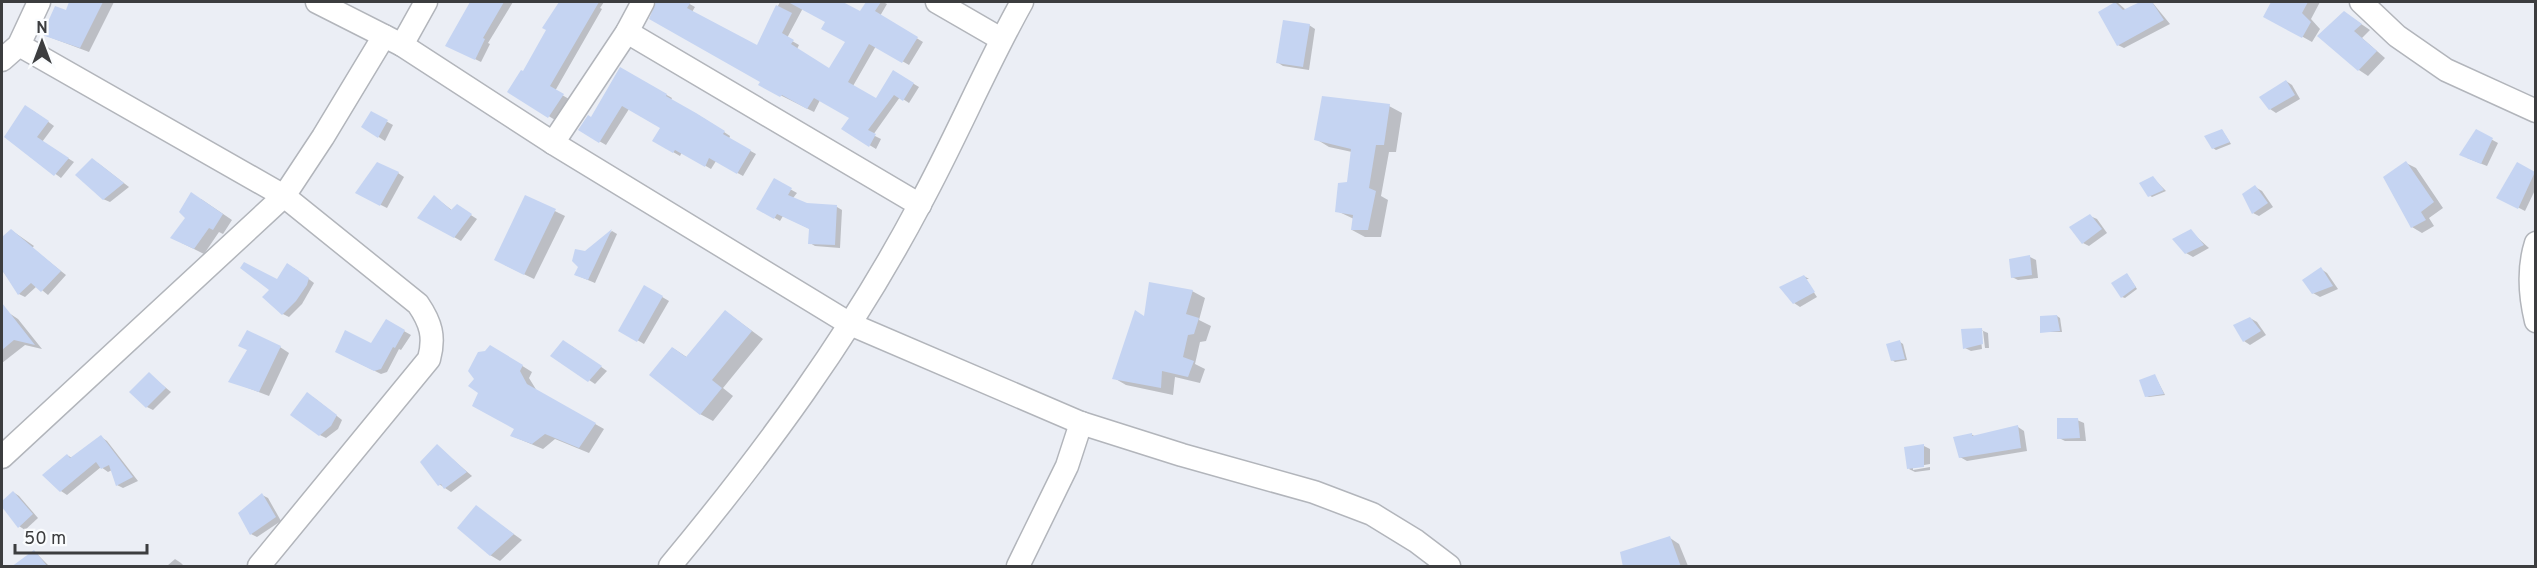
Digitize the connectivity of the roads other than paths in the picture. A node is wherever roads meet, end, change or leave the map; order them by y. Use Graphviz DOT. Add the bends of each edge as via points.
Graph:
graph roads {
  1 [pos="39,2"];
  2 [pos="317,2"];
  3 [pos="426,2"];
  4 [pos="643,2"];
  5 [pos="937,2"];
  6 [pos="1022,2"];
  7 [pos="2361,2"];
  8 [pos="627,32"];
  9 [pos="1001,39"];
  10 [pos="393,41"];
  11 [pos="19,45"];
  12 [pos="2,60"];
  13 [pos="2535,111"];
  14 [pos="553,143"];
  15 [pos="284,196"];
  16 [pos="920,205"];
  17 [pos="2535,243"];
  18 [pos="2535,321"];
  19 [pos="850,324"];
  20 [pos="1082,423"];
  21 [pos="2,457"];
  22 [pos="259,567"];
  23 [pos="670,567"];
  24 [pos="1018,567"];
  25 [pos="1449,567"];
  1 -- 11 [label="street"];
  2 -- 10 [label="street"];
  3 -- 10 [label="street"];
  4 -- 8 [label="street"];
  5 -- 9 [label="street"];
  6 -- 9 [label="street"];
  7 -- 13 [label="street" via="2397,36 2445,70"];
  8 -- 14 [label="street"];
  8 -- 16 [label="street"];
  9 -- 16 [label="street"];
  10 -- 14 [label="street"];
  10 -- 15 [label="street"];
  11 -- 12 [label="street"];
  11 -- 15 [label="street"];
  14 -- 19 [label="street"];
  15 -- 21 [label="street"];
  15 -- 22 [label="street" via="418,304 433,336 429,359"];
  16 -- 19 [label="street"];
  17 -- 18 [label="street" via="2530,284"];
  19 -- 20 [label="street"];
  19 -- 23 [label="street" via="798,404"];
  20 -- 24 [label="street" via="1067,466"];
  20 -- 25 [label="street" via="1362,510 1416,541"];
}
